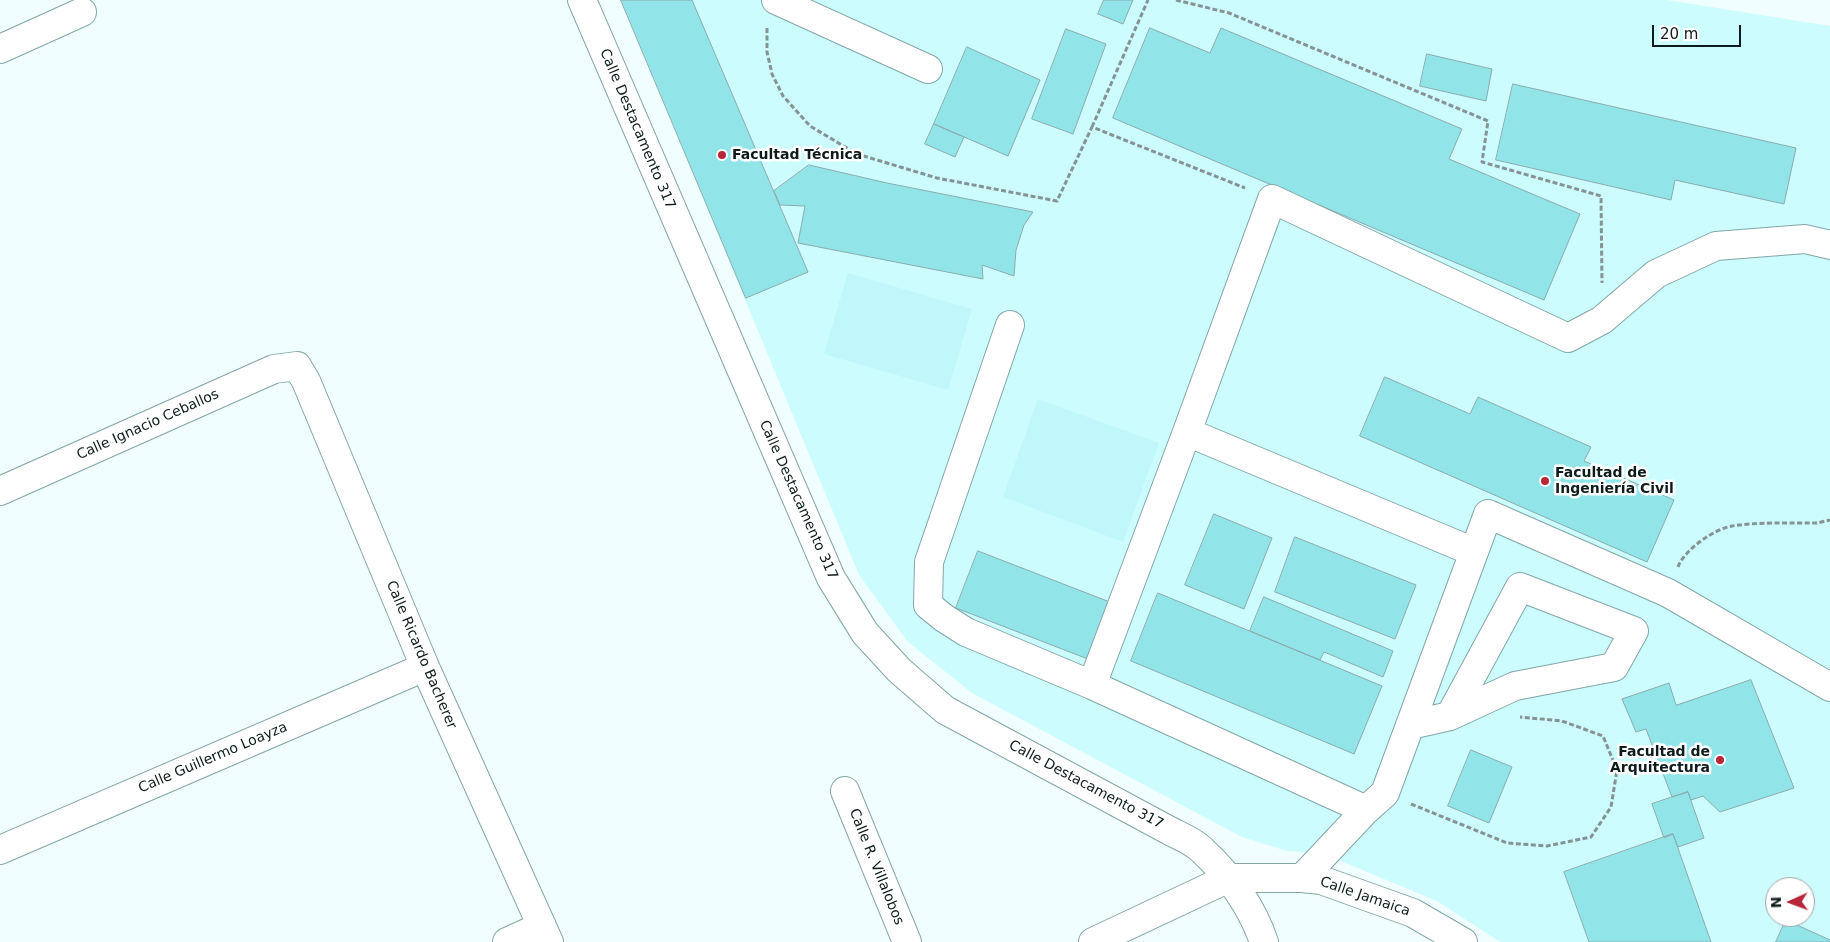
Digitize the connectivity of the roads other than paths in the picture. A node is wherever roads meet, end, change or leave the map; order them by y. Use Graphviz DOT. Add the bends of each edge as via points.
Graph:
graph roads {
  1 [pos="582,0"];
  2 [pos="776,0"];
  3 [pos="82,12"];
  4 [pos="0,49"];
  5 [pos="928,69"];
  6 [pos="1830,245"];
  7 [pos="1010,325"];
  8 [pos="297,366"];
  9 [pos="1187,432"];
  10 [pos="0,491"];
  11 [pos="1474,552"];
  12 [pos="425,667"];
  13 [pos="1092,685"];
  14 [pos="1830,687"];
  15 [pos="1450,716"];
  16 [pos="1410,725"];
  17 [pos="845,791"];
  18 [pos="1375,802"];
  19 [pos="0,850"];
  20 [pos="1229,878"];
  21 [pos="1302,878"];
  22 [pos="546,934"];
  23 [pos="507,942"];
  24 [pos="907,942"];
  25 [pos="1093,942"];
  26 [pos="1264,942"];
  27 [pos="1463,942"];
  1 -- 20 [label="street, Calle Destacamento 317" via="831,578 865,633 899,670 945,710 1200,848"];
  2 -- 5 [label="street"];
  3 -- 4 [label="street"];
  6 -- 9 [label="street" via="1805,239 1716,246 1656,274 1602,320 1568,338 1272,199"];
  7 -- 13 [label="street" via="929,562 928,605 966,632"];
  8 -- 10 [label="street, Calle Ignacio Ceballos" via="274,369"];
  8 -- 12 [label="street, Calle Ricardo Bacherer"];
  9 -- 11 [label="street"];
  9 -- 13 [label="street"];
  11 -- 14 [label="street" via="1488,514 1668,593"];
  11 -- 16 [label="street"];
  12 -- 19 [label="street, Calle Guillermo Loayza"];
  12 -- 22 [label="street, Calle Ricardo Bacherer"];
  13 -- 18 [label="street"];
  15 -- 15 [label="street" via="1515,686 1614,667 1634,631 1520,587"];
  15 -- 16 [label="street"];
  16 -- 18 [label="street"];
  17 -- 24 [label="street, Calle R. Villalobos"];
  18 -- 21 [label="street"];
  20 -- 21 [label="street, Calle Jamaica"];
  20 -- 25 [label="street"];
  20 -- 26 [label="street, Calle Destacamento 317" via="1258,924"];
  21 -- 27 [label="street, Calle Jamaica" via="1321,880 1414,913"];
  22 -- 23 [label="street"];
}
